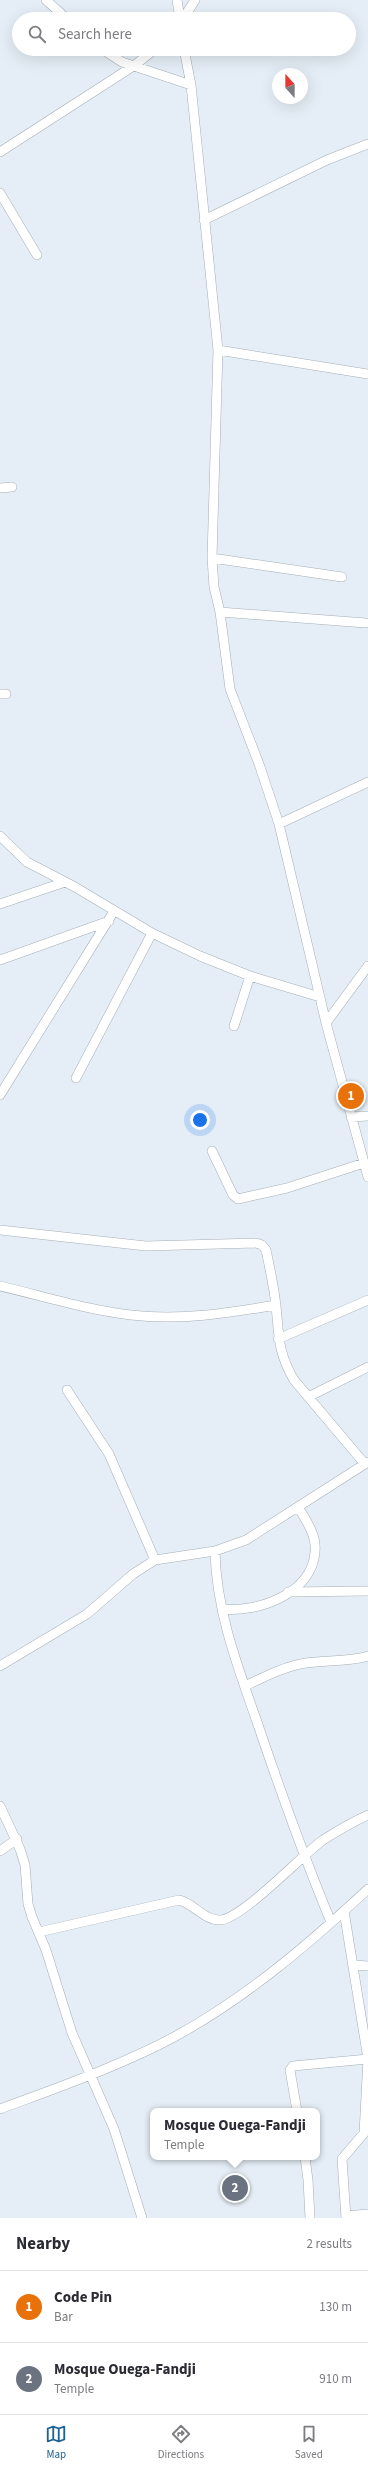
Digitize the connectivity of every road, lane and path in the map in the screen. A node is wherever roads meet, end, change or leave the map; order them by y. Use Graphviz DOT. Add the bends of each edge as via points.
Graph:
graph roads {
  1 [pos="46,0"];
  2 [pos="177,0"];
  3 [pos="194,0"];
  4 [pos="59,12"];
  5 [pos="179,12"];
  6 [pos="187,12"];
  7 [pos="113,56"];
  8 [pos="147,56"];
  9 [pos="185,56"];
  10 [pos="135,66"];
  11 [pos="191,85"];
  12 [pos="368,144"];
  13 [pos="0,152"];
  14 [pos="0,193"];
  15 [pos="204,220"];
  16 [pos="36,255"];
  17 [pos="218,350"];
  18 [pos="368,374"];
  19 [pos="12,487"];
  20 [pos="0,488"];
  21 [pos="212,558"];
  22 [pos="342,577"];
  23 [pos="220,612"];
  24 [pos="366,622"];
  25 [pos="368,782"];
  26 [pos="279,824"];
  27 [pos="0,836"];
  28 [pos="65,882"];
  29 [pos="0,904"];
  30 [pos="114,911"];
  31 [pos="109,921"];
  32 [pos="152,933"];
  33 [pos="0,960"];
  34 [pos="368,966"];
  35 [pos="250,976"];
  36 [pos="320,997"];
  37 [pos="326,1023"];
  38 [pos="234,1026"];
  39 [pos="76,1078"];
  40 [pos="0,1095"];
  41 [pos="368,1116"];
  42 [pos="351,1117"];
  43 [pos="212,1150"];
  44 [pos="364,1163"];
  45 [pos="368,1177"];
  46 [pos="0,1230"];
  47 [pos="0,1286"];
  48 [pos="368,1300"];
  49 [pos="276,1305"];
  50 [pos="278,1340"];
  51 [pos="368,1367"];
  52 [pos="67,1390"];
  53 [pos="308,1397"];
  54 [pos="366,1462"];
  55 [pos="298,1507"];
  56 [pos="215,1552"];
  57 [pos="155,1560"];
  58 [pos="368,1591"];
  59 [pos="288,1592"];
  60 [pos="222,1608"];
  61 [pos="368,1656"];
  62 [pos="0,1666"];
  63 [pos="245,1686"];
  64 [pos="0,1806"];
  65 [pos="368,1815"];
  66 [pos="17,1839"];
  67 [pos="0,1851"];
  68 [pos="304,1855"];
  69 [pos="368,1889"];
  70 [pos="344,1911"];
  71 [pos="331,1922"];
  72 [pos="39,1932"];
  73 [pos="354,1965"];
  74 [pos="368,1966"];
  75 [pos="368,2059"];
  76 [pos="89,2075"];
  77 [pos="296,2108"];
  78 [pos="0,2109"];
  79 [pos="305,2160"];
  80 [pos="368,2214"];
  81 [pos="346,2217"];
  82 [pos="142,2218"];
  83 [pos="310,2218"];
  1 -- 4 [label="street"];
  2 -- 5 [label="street"];
  3 -- 6 [label="street"];
  7 -- 10 [label="street"];
  8 -- 10 [label="street"];
  9 -- 11 [label="street"];
  10 -- 11 [label="street"];
  10 -- 13 [label="street"];
  11 -- 15 [label="street"];
  12 -- 15 [label="street" via="327,160"];
  14 -- 16 [label="street"];
  15 -- 17 [label="street"];
  17 -- 18 [label="street"];
  17 -- 21 [label="street"];
  19 -- 20 [label="street"];
  21 -- 22 [label="street"];
  21 -- 23 [label="street" via="214,587"];
  23 -- 24 [label="street"];
  23 -- 26 [label="street" via="230,689"];
  25 -- 26 [label="street"];
  26 -- 36 [label="street"];
  27 -- 28 [label="street" via="27,862"];
  28 -- 29 [label="street"];
  28 -- 30 [label="street"];
  30 -- 31 [label="street"];
  30 -- 32 [label="street"];
  31 -- 33 [label="street"];
  31 -- 40 [label="street"];
  32 -- 35 [label="street"];
  32 -- 39 [label="street"];
  34 -- 37 [label="street"];
  35 -- 36 [label="street"];
  35 -- 38 [label="street"];
  36 -- 37 [label="street"];
  37 -- 42 [label="street"];
  41 -- 42 [label="street"];
  42 -- 44 [label="street"];
  43 -- 44 [label="street" via="233,1195 238,1199 288,1188"];
  44 -- 45 [label="street"];
  46 -- 49 [label="street" via="146,1246 256,1243 266,1250"];
  47 -- 49 [label="street" via="92,1308 157,1317 232,1313"];
  48 -- 50 [label="street"];
  49 -- 50 [label="street"];
  50 -- 53 [label="street" via="286,1366"];
  51 -- 53 [label="street"];
  52 -- 57 [label="street" via="109,1454"];
  53 -- 54 [label="street"];
  54 -- 55 [label="street"];
  55 -- 56 [label="street" via="246,1540"];
  55 -- 59 [label="street" via="312,1535 316,1551 313,1564 306,1576"];
  56 -- 57 [label="street"];
  56 -- 60 [label="street" via="218,1594"];
  57 -- 62 [label="street" via="133,1574 87,1614"];
  58 -- 59 [label="street"];
  59 -- 60 [label="street" via="278,1600 254,1609 238,1611"];
  60 -- 63 [label="street"];
  61 -- 63 [label="street" via="336,1662 306,1663 276,1672"];
  63 -- 68 [label="street"];
  64 -- 66 [label="street"];
  65 -- 68 [label="street" via="340,1829"];
  66 -- 67 [label="street"];
  66 -- 72 [label="street" via="25,1865 28,1904"];
  68 -- 71 [label="street"];
  68 -- 72 [label="street" via="252,1901 225,1919 210,1917 179,1900"];
  69 -- 70 [label="street"];
  70 -- 71 [label="street"];
  70 -- 73 [label="street"];
  71 -- 76 [label="street" via="307,1945 227,2005 177,2036"];
  72 -- 76 [label="street" via="72,2033"];
  73 -- 74 [label="street"];
  73 -- 75 [label="street"];
  75 -- 77 [label="street" via="293,2066 290,2070"];
  75 -- 81 [label="street" via="364,2133 342,2159"];
  76 -- 78 [label="street"];
  76 -- 82 [label="street" via="114,2129"];
  79 -- 83 [label="street"];
  80 -- 81 [label="street"];
}
